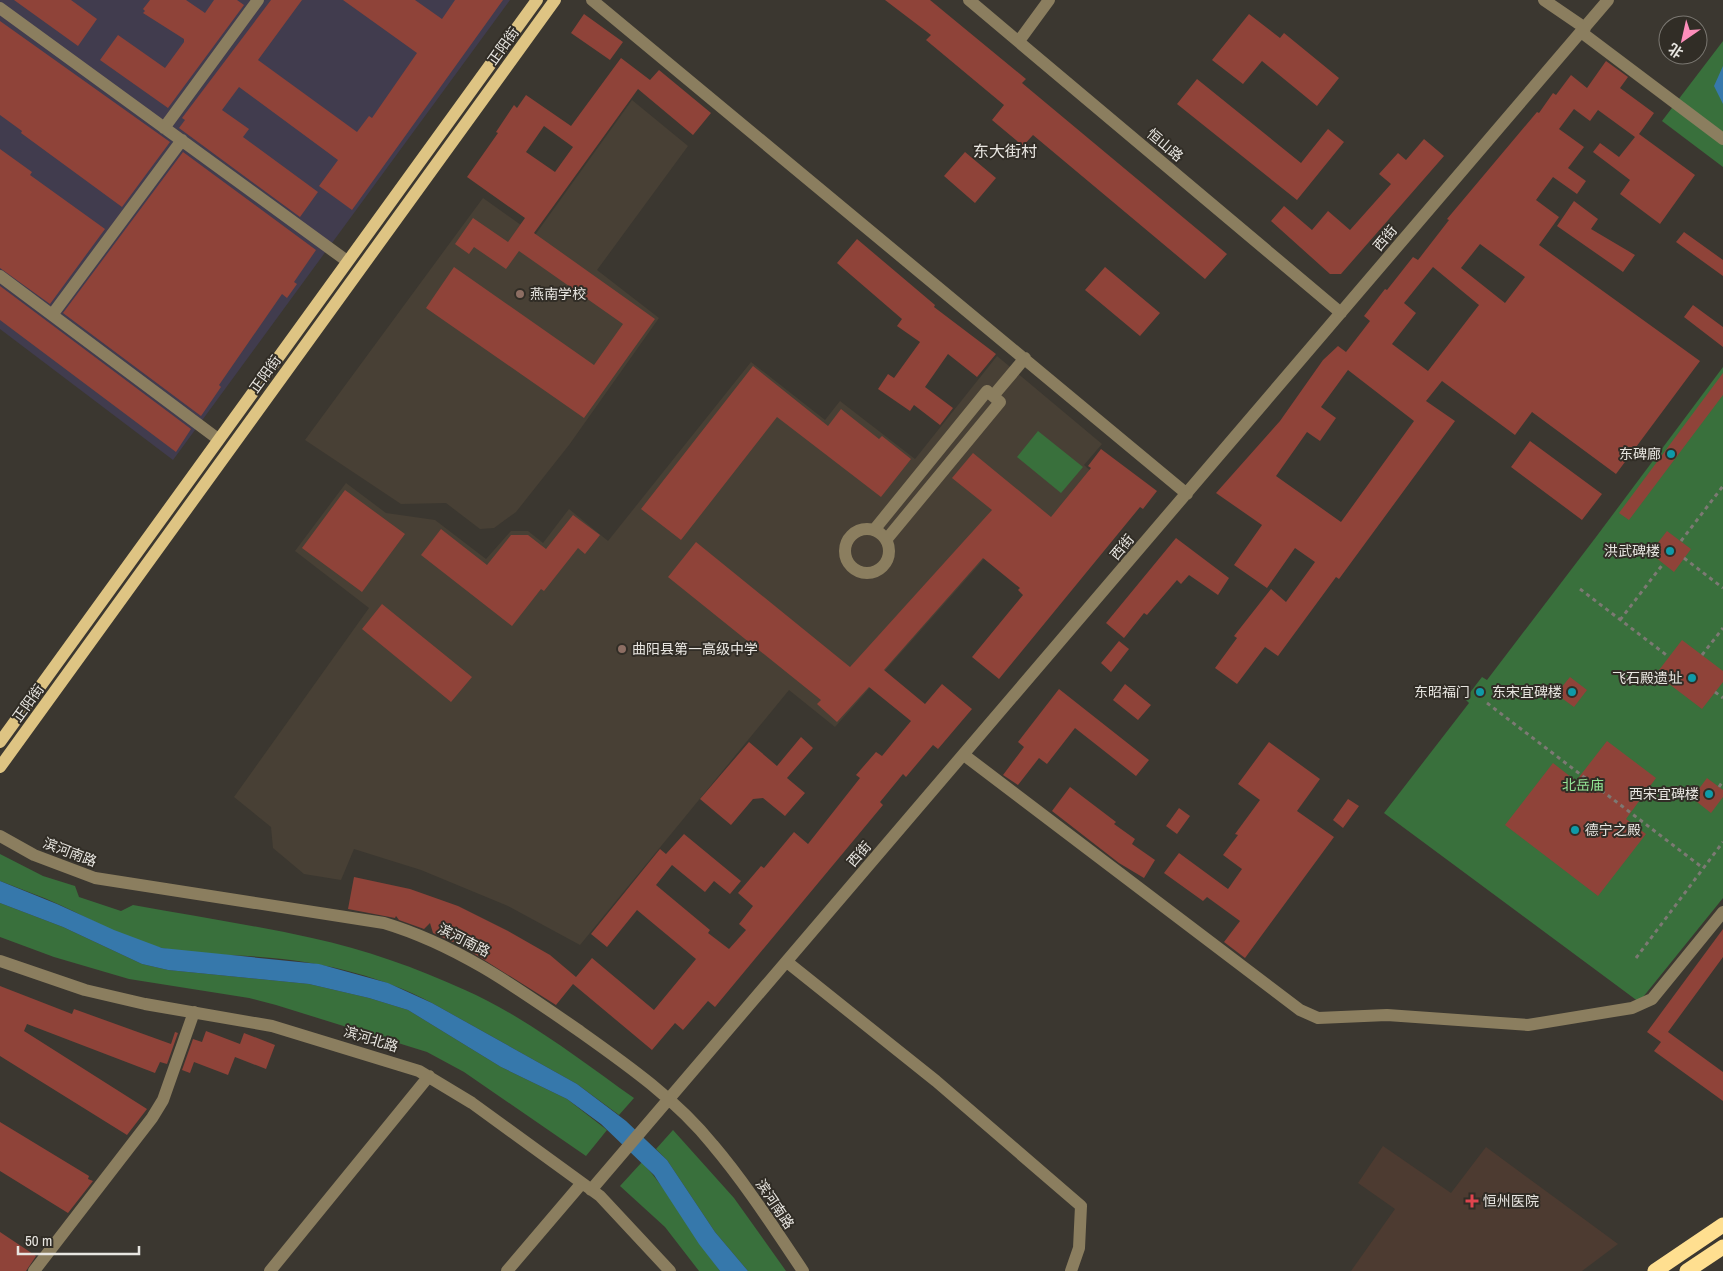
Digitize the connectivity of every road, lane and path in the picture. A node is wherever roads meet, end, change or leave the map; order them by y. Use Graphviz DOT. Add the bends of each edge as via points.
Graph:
graph roads {
  1 [pos="258,0"];
  2 [pos="537,0"];
  3 [pos="555,0"];
  4 [pos="592,0"];
  5 [pos="969,0"];
  6 [pos="1049,0"];
  7 [pos="1544,0"];
  8 [pos="1608,0"];
  9 [pos="0,8"];
  10 [pos="1583,30"];
  11 [pos="1018,41"];
  12 [pos="164,128"];
  13 [pos="1723,139"];
  14 [pos="182,140"];
  15 [pos="347,261"];
  16 [pos="0,276"];
  17 [pos="1341,313"];
  18 [pos="52,315"];
  19 [pos="1025,358"];
  20 [pos="993,396"];
  21 [pos="218,439"];
  22 [pos="1723,486"];
  23 [pos="1187,494"];
  24 [pos="874,530"];
  25 [pos="886,540"];
  26 [pos="1680,541"];
  27 [pos="1684,558"];
  28 [pos="1663,564"];
  29 [pos="1723,588"];
  30 [pos="1580,589"];
  31 [pos="1620,620"];
  32 [pos="1723,628"];
  33 [pos="1702,655"];
  34 [pos="1669,657"];
  35 [pos="1715,692"];
  36 [pos="1723,698"];
  37 [pos="1487,703"];
  38 [pos="0,742"];
  39 [pos="964,755"];
  40 [pos="0,767"];
  41 [pos="1723,781"];
  42 [pos="1719,787"];
  43 [pos="0,836"];
  44 [pos="1723,842"];
  45 [pos="1703,868"];
  46 [pos="1723,912"];
  47 [pos="1636,958"];
  48 [pos="0,961"];
  49 [pos="787,962"];
  50 [pos="194,1012"];
  51 [pos="430,1076"];
  52 [pos="668,1100"];
  53 [pos="587,1186"];
  54 [pos="1723,1225"];
  55 [pos="1723,1247"];
  56 [pos="34,1271"];
  57 [pos="270,1271"];
  58 [pos="507,1271"];
  59 [pos="670,1271"];
  60 [pos="803,1271"];
  61 [pos="1072,1271"];
  62 [pos="1655,1271"];
  63 [pos="1687,1271"];
  1 -- 12 [label="street"];
  2 -- 15 [label="main road, 正阳街"];
  3 -- 40 [label="main road, 正阳街"];
  4 -- 19 [label="street"];
  5 -- 11 [label="street, 恒山路"];
  6 -- 11 [label="street"];
  7 -- 10 [label="street"];
  8 -- 10 [label="street, 西街"];
  9 -- 12 [label="street"];
  10 -- 13 [label="street"];
  10 -- 17 [label="street, 西街"];
  11 -- 17 [label="street, 恒山路"];
  12 -- 14 [label="street"];
  14 -- 15 [label="street"];
  14 -- 18 [label="street"];
  15 -- 21 [label="main road, 正阳街"];
  16 -- 18 [label="street"];
  17 -- 23 [label="street, 西街"];
  18 -- 21 [label="street"];
  19 -- 20 [label="street"];
  19 -- 23 [label="street"];
  20 -- 24 [label="street" via="987,391"];
  20 -- 25 [label="street" via="1000,402"];
  21 -- 38 [label="main road, 正阳街"];
  22 -- 26 [label="path"];
  23 -- 39 [label="street, 西街"];
  24 -- 25 [label="street"];
  24 -- 25 [label="street" via="857,531 847,541 846,555 852,567 869,573 880,569 889,557"];
  27 -- 29 [label="path"];
  28 -- 31 [label="path"];
  30 -- 31 [label="path"];
  31 -- 34 [label="path"];
  32 -- 33 [label="path"];
  35 -- 36 [label="path"];
  37 -- 45 [label="path"];
  39 -- 46 [label="street" via="1300,1010 1318,1018 1387,1015 1528,1025 1632,1008 1652,999"];
  39 -- 49 [label="street, 西街"];
  41 -- 42 [label="path"];
  43 -- 52 [label="street, 滨河南路" via="34,855 95,878 384,923 415,933 492,971 602,1047"];
  44 -- 45 [label="path"];
  45 -- 47 [label="path"];
  48 -- 50 [label="street, 滨河北路" via="85,990"];
  49 -- 52 [label="street, 西街"];
  49 -- 61 [label="street" via="936,1080 1081,1206 1080,1248"];
  50 -- 51 [label="street, 滨河北路" via="272,1026 404,1065"];
  50 -- 56 [label="street" via="162,1100 152,1118"];
  51 -- 53 [label="street, 滨河北路"];
  51 -- 57 [label="street"];
  52 -- 53 [label="street, 西街" via="602,1177"];
  52 -- 60 [label="street, 滨河南路" via="713,1144 748,1189"];
  53 -- 58 [label="street, 西街"];
  53 -- 59 [label="street, 滨河北路"];
  54 -- 62 [label="highway"];
  55 -- 63 [label="highway"];
}
